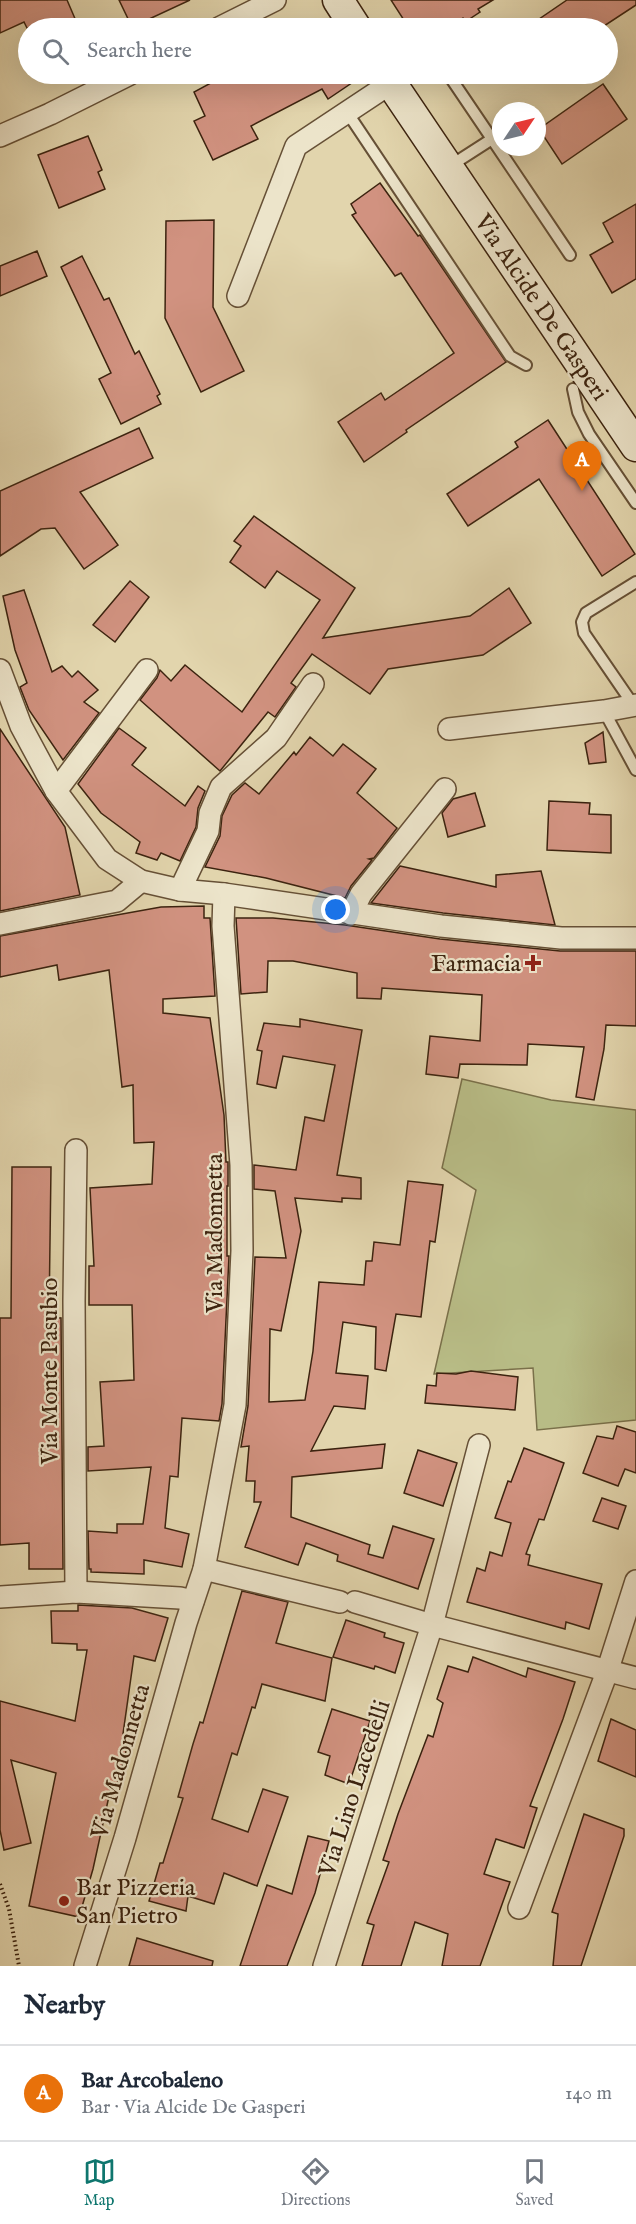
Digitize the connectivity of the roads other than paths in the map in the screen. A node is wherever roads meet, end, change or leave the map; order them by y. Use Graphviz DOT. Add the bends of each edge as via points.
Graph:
graph roads {
  1 [pos="275,0"];
  2 [pos="338,0"];
  3 [pos="239,18"];
  4 [pos="350,18"];
  5 [pos="110,84"];
  6 [pos="381,84"];
  7 [pos="392,84"];
  8 [pos="455,84"];
  9 [pos="347,112"];
  10 [pos="0,136"];
  11 [pos="492,139"];
  12 [pos="503,156"];
  13 [pos="447,168"];
  14 [pos="570,255"];
  15 [pos="238,296"];
  16 [pos="526,365"];
  17 [pos="573,390"];
  18 [pos="636,446"];
  19 [pos="636,503"];
  20 [pos="636,582"];
  21 [pos="0,670"];
  22 [pos="147,670"];
  23 [pos="313,684"];
  24 [pos="635,705"];
  25 [pos="604,711"];
  26 [pos="449,729"];
  27 [pos="636,770"];
  28 [pos="445,789"];
  29 [pos="56,791"];
  30 [pos="141,881"];
  31 [pos="180,890"];
  32 [pos="224,894"];
  33 [pos="351,914"];
  34 [pos="0,924"];
  35 [pos="636,938"];
  36 [pos="76,1150"];
  37 [pos="479,1445"];
  38 [pos="204,1569"];
  39 [pos="636,1581"];
  40 [pos="76,1592"];
  41 [pos="0,1597"];
  42 [pos="193,1601"];
  43 [pos="432,1625"];
  44 [pos="607,1672"];
  45 [pos="636,1678"];
  46 [pos="519,1908"];
  47 [pos="85,1966"];
  48 [pos="324,1966"];
  1 -- 3 [label="street"];
  2 -- 4 [label="street"];
  5 -- 10 [label="street"];
  6 -- 9 [label="street, Via Alcide De Gasperi"];
  7 -- 13 [label="street, Via Alcide De Gasperi"];
  8 -- 11 [label="lane"];
  9 -- 15 [label="street, Via Alcide De Gasperi" via="296,146"];
  9 -- 16 [label="lane, Via Alcide De Gasperi" via="510,356"];
  11 -- 13 [label="lane"];
  12 -- 14 [label="lane"];
  13 -- 18 [label="street, Via Alcide De Gasperi"];
  17 -- 19 [label="lane, Via Alcide De Gasperi" via="589,435"];
  20 -- 24 [label="lane" via="586,613 582,622 584,633"];
  21 -- 29 [label="street" via="21,726"];
  22 -- 29 [label="street"];
  23 -- 31 [label="street" via="276,738 221,787 210,813 208,831"];
  24 -- 25 [label="street"];
  25 -- 26 [label="street"];
  25 -- 27 [label="lane"];
  28 -- 33 [label="street" via="362,894"];
  29 -- 30 [label="street" via="107,859"];
  30 -- 31 [label="street"];
  30 -- 34 [label="street" via="117,901"];
  31 -- 32 [label="street"];
  32 -- 33 [label="street"];
  32 -- 38 [label="street, Via Madonnetta" via="241,1166 242,1251 235,1406"];
  33 -- 35 [label="street" via="561,938"];
  36 -- 40 [label="street, Via Monte Pasubio"];
  37 -- 43 [label="street, Via Lino Lacedelli"];
  38 -- 42 [label="street, Via Madonnetta"];
  38 -- 43 [label="street"];
  39 -- 44 [label="street"];
  40 -- 41 [label="street"];
  40 -- 42 [label="street"];
  42 -- 47 [label="street, Via Madonnetta"];
  43 -- 44 [label="street"];
  43 -- 48 [label="street, Via Lino Lacedelli"];
  44 -- 45 [label="street"];
  44 -- 46 [label="street"];
}
